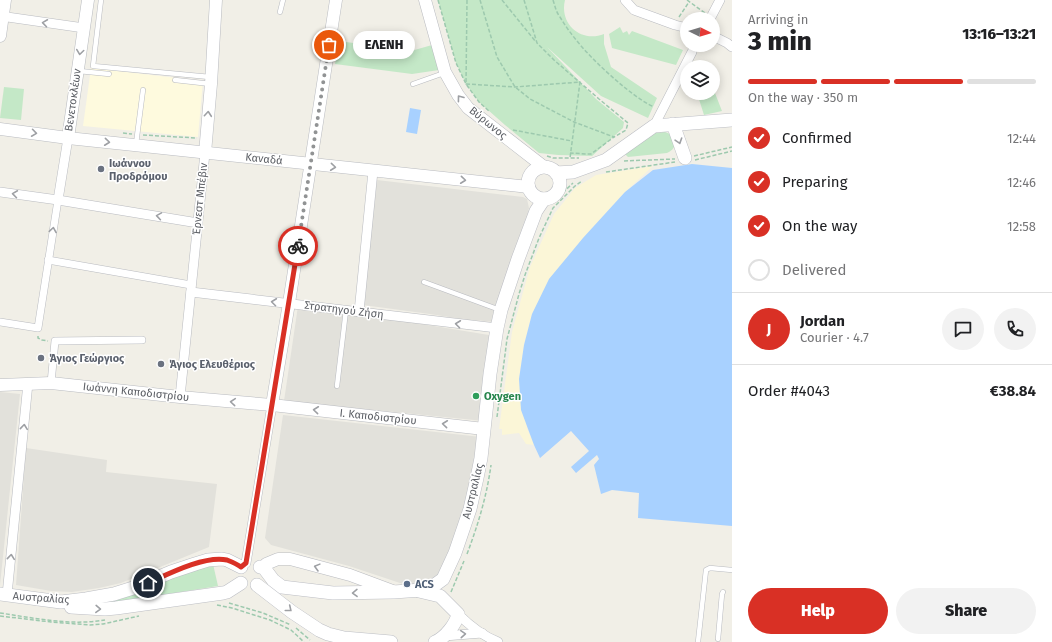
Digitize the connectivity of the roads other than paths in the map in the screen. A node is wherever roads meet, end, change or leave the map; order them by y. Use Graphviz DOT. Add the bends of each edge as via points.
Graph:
graph roads {
  1 [pos="5,0"];
  2 [pos="88,0"];
  3 [pos="101,0"];
  4 [pos="216,0"];
  5 [pos="282,0"];
  6 [pos="336,0"];
  7 [pos="425,0"];
  8 [pos="625,0"];
  9 [pos="720,0"];
  10 [pos="280,12"];
  11 [pos="714,12"];
  12 [pos="2,16"];
  13 [pos="680,26"];
  14 [pos="84,28"];
  15 [pos="0,36"];
  16 [pos="720,40"];
  17 [pos="732,47"];
  18 [pos="692,52"];
  19 [pos="78,71"];
  20 [pos="445,72"];
  21 [pos="109,74"];
  22 [pos="175,80"];
  23 [pos="211,81"];
  24 [pos="413,84"];
  25 [pos="143,90"];
  26 [pos="732,120"];
  27 [pos="673,124"];
  28 [pos="654,126"];
  29 [pos="0,129"];
  30 [pos="68,138"];
  31 [pos="137,140"];
  32 [pos="205,153"];
  33 [pos="687,160"];
  34 [pos="545,161"];
  35 [pos="311,164"];
  36 [pos="373,171"];
  37 [pos="558,177"];
  38 [pos="0,192"];
  39 [pos="539,197"];
  40 [pos="58,200"];
  41 [pos="198,222"];
  42 [pos="48,260"];
  43 [pos="424,282"];
  44 [pos="191,288"];
  45 [pos="289,304"];
  46 [pos="346,310"];
  47 [pos="501,310"];
  48 [pos="359,312"];
  49 [pos="0,322"];
  50 [pos="497,328"];
  51 [pos="142,340"];
  52 [pos="28,383"];
  53 [pos="51,383"];
  54 [pos="0,385"];
  55 [pos="337,386"];
  56 [pos="180,397"];
  57 [pos="272,405"];
  58 [pos="484,429"];
  59 [pos="244,565"];
  60 [pos="262,568"];
  61 [pos="732,570"];
  62 [pos="241,583"];
  63 [pos="257,585"];
  64 [pos="394,592"];
  65 [pos="723,592"];
  66 [pos="442,594"];
  67 [pos="2,596"];
  68 [pos="458,614"];
  69 [pos="482,633"];
  70 [pos="330,639"];
  71 [pos="439,639"];
  72 [pos="718,639"];
  73 [pos="391,642"];
  74 [pos="498,642"];
  75 [pos="698,642"];
  1 -- 12 [label="street"];
  2 -- 14 [label="street, Βενετοκλέων"];
  3 -- 23 [label="lane" via="93,66"];
  4 -- 23 [label="street, Έρνεστ Μπέβιν"];
  5 -- 10 [label="lane"];
  6 -- 35 [label="street"];
  7 -- 20 [label="street, Βύρωνος"];
  8 -- 13 [label="street" via="634,10"];
  9 -- 11 [label="street"];
  14 -- 12 [label="street, one-way"];
  12 -- 15 [label="street"];
  14 -- 19 [label="street, Βενετοκλέων, one-way"];
  16 -- 17 [label="street"];
  18 -- 28 [label="street"];
  19 -- 21 [label="lane"];
  19 -- 30 [label="street, Βενετοκλέων"];
  20 -- 24 [label="lane"];
  34 -- 20 [label="street, Βύρωνος, one-way" via="468,108"];
  22 -- 23 [label="lane"];
  32 -- 23 [label="street, Έρνεστ Μπέβιν, one-way"];
  25 -- 31 [label="lane"];
  26 -- 27 [label="main road"];
  27 -- 28 [label="main road"];
  27 -- 33 [label="main road, one-way"];
  28 -- 37 [label="main road" via="606,160 575,176"];
  29 -- 30 [label="street, Καναδά, one-way"];
  30 -- 31 [label="street, Καναδά, one-way"];
  30 -- 40 [label="street, Βενετοκλέων"];
  31 -- 32 [label="street, Καναδά"];
  32 -- 35 [label="street, Καναδά"];
  32 -- 41 [label="street, Έρνεστ Μπέβιν"];
  34 -- 37 [label="main road"];
  34 -- 39 [label="main road" via="533,172 528,182"];
  35 -- 36 [label="street, Καναδά, one-way"];
  35 -- 45 [label="street"];
  36 -- 39 [label="street, Καναδά, one-way"];
  36 -- 48 [label="street"];
  37 -- 39 [label="main road" via="558,192 549,199"];
  40 -- 38 [label="street, one-way"];
  39 -- 47 [label="main road, Αυστραλίας"];
  41 -- 40 [label="street, one-way"];
  42 -- 40 [label="street, one-way"];
  41 -- 44 [label="street, Έρνεστ Μπέβιν"];
  42 -- 44 [label="street"];
  42 -- 49 [label="street" via="38,328"];
  43 -- 47 [label="lane"];
  45 -- 44 [label="street, Στρατηγού Ζήση, one-way"];
  44 -- 56 [label="street, Έρνεστ Μπέβιν"];
  45 -- 46 [label="street, Στρατηγού Ζήση"];
  45 -- 57 [label="street"];
  46 -- 48 [label="street, Στρατηγού Ζήση"];
  46 -- 55 [label="lane"];
  47 -- 50 [label="main road, Αυστραλίας"];
  50 -- 48 [label="street, Στρατηγού Ζήση, one-way"];
  50 -- 58 [label="main road, Αυστραλίας"];
  51 -- 53 [label="street" via="55,341"];
  52 -- 53 [label="street, Ιωάννη Καποδιστρίου"];
  52 -- 54 [label="street, Ιωάννη Καποδιστρίου"];
  67 -- 52 [label="street, one-way"];
  53 -- 56 [label="street, Ιωάννη Καποδιστρίου"];
  57 -- 56 [label="street, Ιωάννη Καποδιστρίου, one-way"];
  58 -- 57 [label="street, Ι. Καποδιστρίου, one-way"];
  57 -- 59 [label="street"];
  58 -- 66 [label="main road, Αυστραλίας" via="470,509 443,579"];
  59 -- 60 [label="main road, Αυστραλίας" via="252,562"];
  59 -- 62 [label="main road" via="238,574"];
  59 -- 67 [label="main road, Αυστραλίας" via="227,560 208,560 133,588 86,599 61,602"];
  60 -- 63 [label="main road" via="261,582"];
  64 -- 60 [label="main road, one-way" via="333,593 282,587"];
  64 -- 60 [label="street, one-way" via="350,575 287,558 274,560"];
  61 -- 75 [label="lane" via="706,570"];
  62 -- 63 [label="main road" via="251,588"];
  67 -- 62 [label="main road, Αυστραλίας, one-way" via="59,607 105,609 223,593"];
  63 -- 70 [label="main road, one-way"];
  64 -- 66 [label="main road" via="432,587"];
  65 -- 72 [label="lane"];
  66 -- 68 [label="main road"];
  68 -- 69 [label="street"];
  68 -- 71 [label="main road" via="456,622"];
  71 -- 69 [label="street, one-way"];
  69 -- 74 [label="street"];
  70 -- 73 [label="main road"];
}
